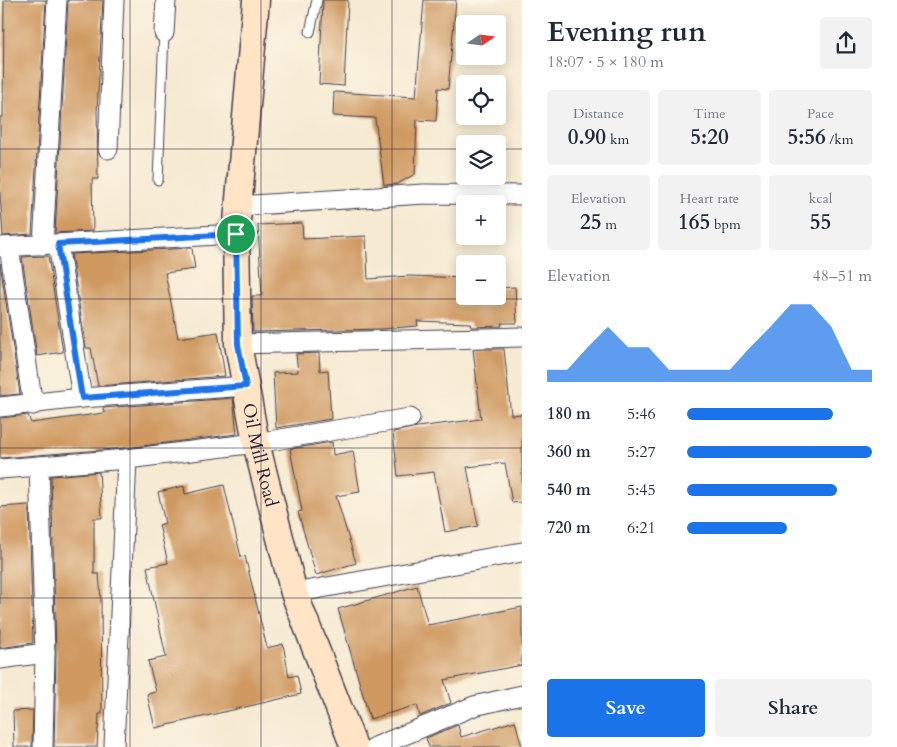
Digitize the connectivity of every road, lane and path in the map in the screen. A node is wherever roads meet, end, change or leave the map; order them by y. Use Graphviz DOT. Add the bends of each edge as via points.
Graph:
graph roads {
  1 [pos="56,0"];
  2 [pos="114,0"];
  3 [pos="166,0"];
  4 [pos="256,0"];
  5 [pos="317,0"];
  6 [pos="310,32"];
  7 [pos="164,33"];
  8 [pos="108,148"];
  9 [pos="158,180"];
  10 [pos="522,194"];
  11 [pos="238,206"];
  12 [pos="236,234"];
  13 [pos="51,244"];
  14 [pos="4,247"];
  15 [pos="522,337"];
  16 [pos="238,344"];
  17 [pos="246,386"];
  18 [pos="82,398"];
  19 [pos="33,404"];
  20 [pos="0,407"];
  21 [pos="410,418"];
  22 [pos="256,442"];
  23 [pos="127,459"];
  24 [pos="40,466"];
  25 [pos="0,469"];
  26 [pos="522,552"];
  27 [pos="294,594"];
  28 [pos="45,653"];
  29 [pos="0,659"];
  30 [pos="522,694"];
  31 [pos="43,747"];
  32 [pos="114,747"];
  33 [pos="354,747"];
  34 [pos="374,747"];
  1 -- 13 [label="street"];
  2 -- 8 [label="street"];
  3 -- 7 [label="street"];
  4 -- 11 [label="street, Oil Mill Road"];
  5 -- 6 [label="lane"];
  7 -- 9 [label="lane"];
  10 -- 11 [label="street" via="424,194"];
  11 -- 12 [label="street, Oil Mill Road"];
  12 -- 13 [label="street"];
  12 -- 16 [label="street, Oil Mill Road"];
  13 -- 14 [label="street"];
  13 -- 18 [label="street"];
  14 -- 19 [label="street"];
  15 -- 16 [label="street"];
  16 -- 17 [label="street, Oil Mill Road"];
  17 -- 18 [label="street"];
  17 -- 22 [label="street, Oil Mill Road"];
  18 -- 19 [label="street"];
  19 -- 20 [label="street"];
  21 -- 22 [label="street"];
  22 -- 23 [label="street"];
  22 -- 27 [label="street, Oil Mill Road"];
  23 -- 24 [label="street"];
  23 -- 32 [label="street"];
  24 -- 25 [label="street"];
  24 -- 28 [label="street"];
  26 -- 27 [label="street"];
  27 -- 33 [label="street, Oil Mill Road"];
  28 -- 29 [label="street"];
  28 -- 31 [label="street"];
  30 -- 34 [label="street" via="474,706"];
}
